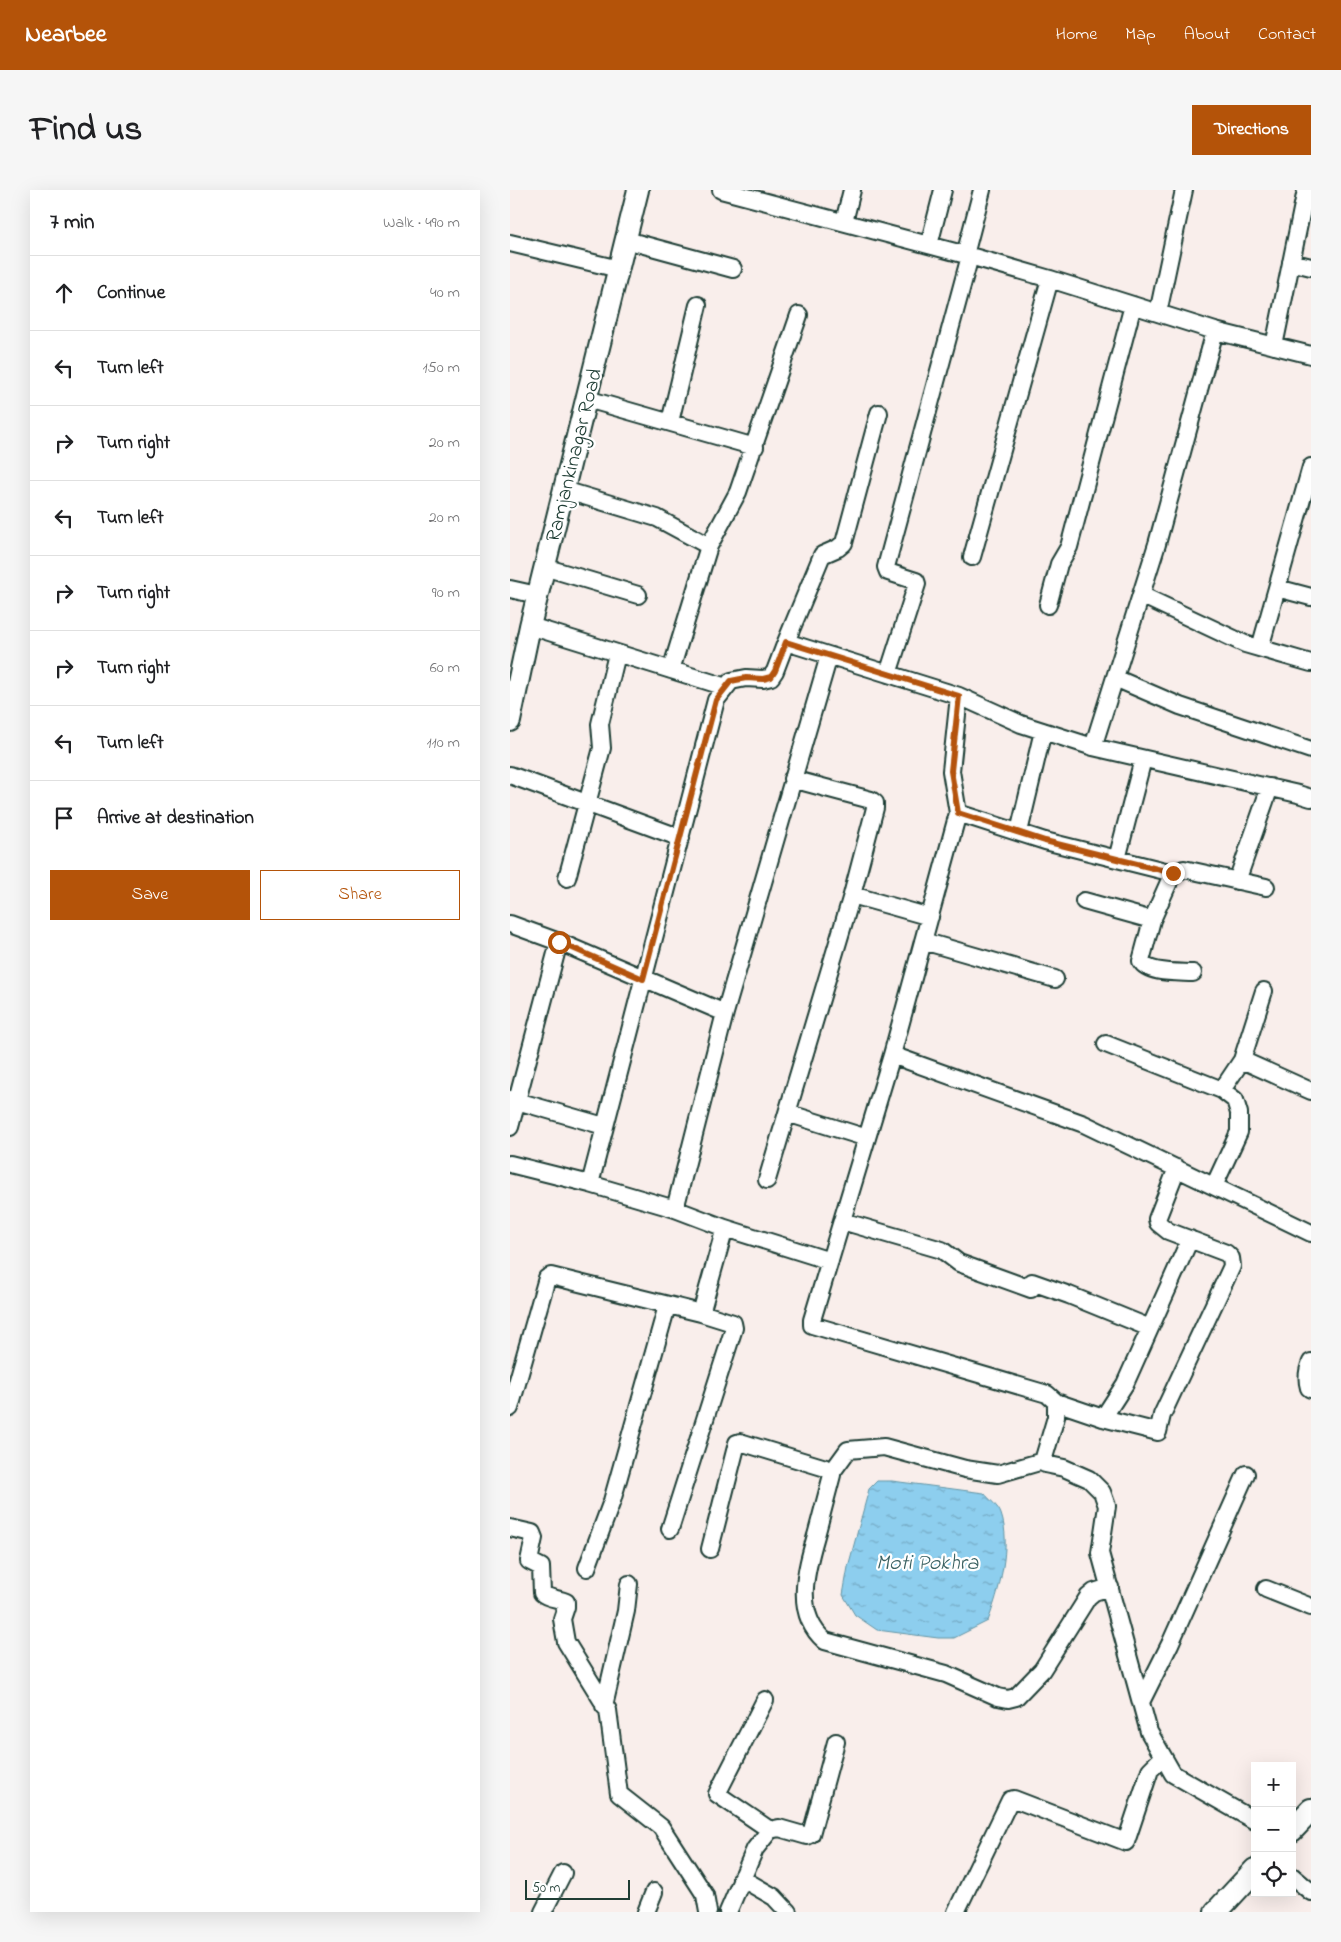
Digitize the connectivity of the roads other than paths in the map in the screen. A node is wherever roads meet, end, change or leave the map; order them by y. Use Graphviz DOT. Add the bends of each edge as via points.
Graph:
graph roads {
  1 [pos="638,190"];
  2 [pos="852,190"];
  3 [pos="943,190"];
  4 [pos="982,190"];
  5 [pos="1184,190"];
  6 [pos="1306,190"];
  7 [pos="731,191"];
  8 [pos="844,222"];
  9 [pos="626,240"];
  10 [pos="510,243"];
  11 [pos="929,245"];
  12 [pos="968,256"];
  13 [pos="1291,262"];
  14 [pos="1311,267"];
  15 [pos="619,269"];
  16 [pos="733,269"];
  17 [pos="1050,279"];
  18 [pos="698,305"];
  19 [pos="1133,305"];
  20 [pos="1158,313"];
  21 [pos="799,315"];
  22 [pos="1215,331"];
  23 [pos="1274,346"];
  24 [pos="1311,355"];
  25 [pos="587,399"];
  26 [pos="879,413"];
  27 [pos="670,422"];
  28 [pos="755,447"];
  29 [pos="1311,467"];
  30 [pos="564,490"];
  31 [pos="709,546"];
  32 [pos="972,557"];
  33 [pos="544,567"];
  34 [pos="1277,588"];
  35 [pos="510,590"];
  36 [pos="538,595"];
  37 [pos="638,595"];
  38 [pos="1141,595"];
  39 [pos="1311,597"];
  40 [pos="1048,605"];
  41 [pos="530,626"];
  42 [pos="786,642"];
  43 [pos="1260,648"];
  44 [pos="617,654"];
  45 [pos="829,656"];
  46 [pos="1311,663"];
  47 [pos="671,670"];
  48 [pos="888,674"];
  49 [pos="1115,678"];
  50 [pos="726,687"];
  51 [pos="959,696"];
  52 [pos="510,721"];
  53 [pos="1043,731"];
  54 [pos="1093,747"];
  55 [pos="1311,750"];
  56 [pos="1142,759"];
  57 [pos="510,775"];
  58 [pos="792,779"];
  59 [pos="1270,787"];
  60 [pos="1311,798"];
  61 [pos="587,803"];
  62 [pos="958,813"];
  63 [pos="1019,832"];
  64 [pos="681,838"];
  65 [pos="1117,859"];
  66 [pos="1173,873"];
  67 [pos="568,878"];
  68 [pos="1238,881"];
  69 [pos="1266,887"];
  70 [pos="852,895"];
  71 [pos="1084,901"];
  72 [pos="930,917"];
  73 [pos="1152,920"];
  74 [pos="510,924"];
  75 [pos="923,941"];
  76 [pos="559,942"];
  77 [pos="1192,973"];
  78 [pos="643,979"];
  79 [pos="1055,979"];
  80 [pos="1264,991"];
  81 [pos="725,1013"];
  82 [pos="1106,1044"];
  83 [pos="892,1055"];
  84 [pos="1242,1060"];
  85 [pos="1222,1090"];
  86 [pos="1311,1091"];
  87 [pos="514,1100"];
  88 [pos="787,1113"];
  89 [pos="510,1126"];
  90 [pos="604,1126"];
  91 [pos="867,1138"];
  92 [pos="510,1164"];
  93 [pos="1177,1168"];
  94 [pos="767,1180"];
  95 [pos="590,1184"];
  96 [pos="1214,1186"];
  97 [pos="675,1210"];
  98 [pos="842,1221"];
  99 [pos="725,1228"];
  100 [pos="1311,1233"];
  101 [pos="1190,1239"];
  102 [pos="830,1261"];
  103 [pos="667,1306"];
  104 [pos="701,1313"];
  105 [pos="1150,1328"];
  106 [pos="1311,1362"];
  107 [pos="1311,1389"];
  108 [pos="1056,1402"];
  109 [pos="510,1408"];
  110 [pos="1104,1418"];
  111 [pos="1043,1461"];
  112 [pos="832,1472"];
  113 [pos="1246,1474"];
  114 [pos="510,1528"];
  115 [pos="670,1529"];
  116 [pos="710,1549"];
  117 [pos="588,1568"];
  118 [pos="629,1584"];
  119 [pos="1110,1587"];
  120 [pos="1266,1589"];
  121 [pos="1311,1607"];
  122 [pos="765,1700"];
  123 [pos="1141,1702"];
  124 [pos="604,1706"];
  125 [pos="836,1742"];
  126 [pos="1163,1757"];
  127 [pos="1311,1810"];
  128 [pos="1251,1820"];
  129 [pos="1296,1826"];
  130 [pos="770,1830"];
  131 [pos="563,1873"];
  132 [pos="1251,1874"];
  133 [pos="741,1878"];
  134 [pos="1296,1879"];
  135 [pos="654,1892"];
  136 [pos="1311,1892"];
  137 [pos="543,1912"];
  138 [pos="646,1912"];
  139 [pos="708,1912"];
  140 [pos="728,1912"];
  141 [pos="788,1912"];
  142 [pos="956,1912"];
  143 [pos="1216,1912"];
  1 -- 9 [label="street, Ramjankinagar Road"];
  2 -- 8 [label="street"];
  3 -- 11 [label="street"];
  4 -- 12 [label="street"];
  5 -- 20 [label="street"];
  6 -- 13 [label="street"];
  7 -- 8 [label="street"];
  8 -- 11 [label="street"];
  9 -- 15 [label="street, Ramjankinagar Road"];
  9 -- 16 [label="street"];
  10 -- 15 [label="street"];
  11 -- 12 [label="street"];
  12 -- 17 [label="street"];
  12 -- 48 [label="street" via="886,567 888,572 917,584"];
  13 -- 14 [label="street"];
  13 -- 23 [label="street"];
  15 -- 25 [label="street, Ramjankinagar Road"];
  17 -- 19 [label="street"];
  17 -- 32 [label="street"];
  18 -- 27 [label="street"];
  19 -- 20 [label="street"];
  19 -- 40 [label="street" via="1069,547 1059,564"];
  20 -- 22 [label="street"];
  21 -- 28 [label="street"];
  22 -- 23 [label="street"];
  22 -- 38 [label="street"];
  23 -- 24 [label="street"];
  25 -- 27 [label="street"];
  25 -- 30 [label="street, Ramjankinagar Road"];
  26 -- 42 [label="street" via="844,544 822,555"];
  27 -- 28 [label="street"];
  28 -- 31 [label="street" via="738,492"];
  29 -- 34 [label="street"];
  30 -- 31 [label="street" via="657,518"];
  30 -- 33 [label="street, Ramjankinagar Road"];
  31 -- 47 [label="street"];
  33 -- 36 [label="street, Ramjankinagar Road"];
  33 -- 37 [label="street"];
  34 -- 39 [label="street"];
  34 -- 43 [label="street"];
  35 -- 36 [label="street"];
  36 -- 41 [label="street, Ramjankinagar Road"];
  38 -- 43 [label="street"];
  38 -- 49 [label="street"];
  41 -- 44 [label="street"];
  41 -- 52 [label="street, Ramjankinagar Road"];
  42 -- 45 [label="street"];
  42 -- 50 [label="street" via="771,677 731,681"];
  43 -- 46 [label="street"];
  44 -- 47 [label="street"];
  44 -- 61 [label="street" via="600,724 602,748"];
  45 -- 48 [label="street"];
  45 -- 58 [label="street"];
  47 -- 50 [label="street"];
  48 -- 51 [label="street"];
  49 -- 54 [label="street"];
  49 -- 55 [label="street" via="1180,706"];
  50 -- 64 [label="street" via="716,700"];
  51 -- 53 [label="street"];
  51 -- 62 [label="street" via="951,771"];
  53 -- 54 [label="street"];
  53 -- 63 [label="street"];
  54 -- 56 [label="street"];
  56 -- 59 [label="street"];
  56 -- 65 [label="street"];
  57 -- 61 [label="street"];
  58 -- 70 [label="street" via="874,803"];
  58 -- 81 [label="street"];
  59 -- 60 [label="street"];
  59 -- 68 [label="street"];
  61 -- 64 [label="street"];
  61 -- 67 [label="street"];
  62 -- 63 [label="street"];
  62 -- 72 [label="street"];
  63 -- 65 [label="street"];
  64 -- 78 [label="street"];
  65 -- 66 [label="street"];
  66 -- 68 [label="street" via="1184,869"];
  66 -- 73 [label="street"];
  68 -- 69 [label="street"];
  70 -- 72 [label="street"];
  70 -- 88 [label="street"];
  71 -- 73 [label="street"];
  72 -- 75 [label="street"];
  73 -- 77 [label="street" via="1141,961 1144,966"];
  74 -- 76 [label="street"];
  75 -- 79 [label="street"];
  75 -- 83 [label="street"];
  76 -- 78 [label="street"];
  76 -- 87 [label="street"];
  78 -- 81 [label="street"];
  78 -- 90 [label="street"];
  80 -- 84 [label="street"];
  81 -- 97 [label="street"];
  82 -- 85 [label="street"];
  83 -- 91 [label="street"];
  83 -- 93 [label="street" via="1084,1124"];
  84 -- 85 [label="street"];
  84 -- 86 [label="street"];
  85 -- 96 [label="street" via="1235,1100 1239,1132"];
  87 -- 89 [label="street"];
  87 -- 90 [label="street"];
  88 -- 91 [label="street"];
  88 -- 94 [label="street"];
  90 -- 95 [label="street"];
  91 -- 98 [label="street"];
  92 -- 95 [label="street"];
  93 -- 96 [label="street"];
  93 -- 101 [label="street" via="1156,1221 1168,1231"];
  95 -- 97 [label="street"];
  96 -- 100 [label="street"];
  97 -- 99 [label="street"];
  98 -- 102 [label="street"];
  98 -- 105 [label="street" via="942,1250 959,1263 1069,1295"];
  99 -- 102 [label="street"];
  99 -- 104 [label="street"];
  101 -- 105 [label="street"];
  101 -- 110 [label="street" via="1226,1253 1232,1266 1162,1415 1158,1432"];
  102 -- 108 [label="street" via="812,1325 1047,1394"];
  103 -- 104 [label="street"];
  103 -- 109 [label="street" via="551,1276 547,1278"];
  103 -- 117 [label="street" via="612,1501"];
  104 -- 115 [label="street" via="733,1323 734,1328"];
  105 -- 110 [label="street" via="1125,1384"];
  106 -- 107 [label="street" via="1307,1379"];
  108 -- 110 [label="street"];
  108 -- 111 [label="street" via="1056,1417"];
  111 -- 112 [label="street" via="998,1474 965,1470 884,1447 848,1450"];
  111 -- 119 [label="street" via="1089,1479 1102,1492 1107,1506 1100,1552"];
  112 -- 116 [label="street" via="829,1468 740,1442"];
  112 -- 119 [label="street" via="805,1574 804,1592 807,1613 825,1641 946,1674 1008,1699 1016,1697 1042,1670 1088,1597"];
  113 -- 123 [label="street"];
  114 -- 124 [label="street" via="532,1533 534,1538 529,1561 541,1568 542,1593 566,1602 562,1618 566,1642"];
  118 -- 124 [label="street"];
  119 -- 123 [label="street"];
  120 -- 121 [label="street"];
  122 -- 130 [label="street" via="717,1794"];
  123 -- 126 [label="street" via="1149,1732"];
  124 -- 139 [label="street" via="608,1710 619,1794 661,1827 705,1895"];
  125 -- 130 [label="street" via="811,1834 807,1836 779,1828"];
  126 -- 128 [label="street" via="1173,1774"];
  126 -- 142 [label="street" via="1150,1770 1126,1842 1010,1800"];
  127 -- 129 [label="main road"];
  130 -- 133 [label="street"];
  131 -- 137 [label="street"];
  132 -- 143 [label="main road"];
  133 -- 140 [label="street"];
  133 -- 141 [label="street" via="774,1897"];
  134 -- 136 [label="street"];
  135 -- 138 [label="street"];
}
